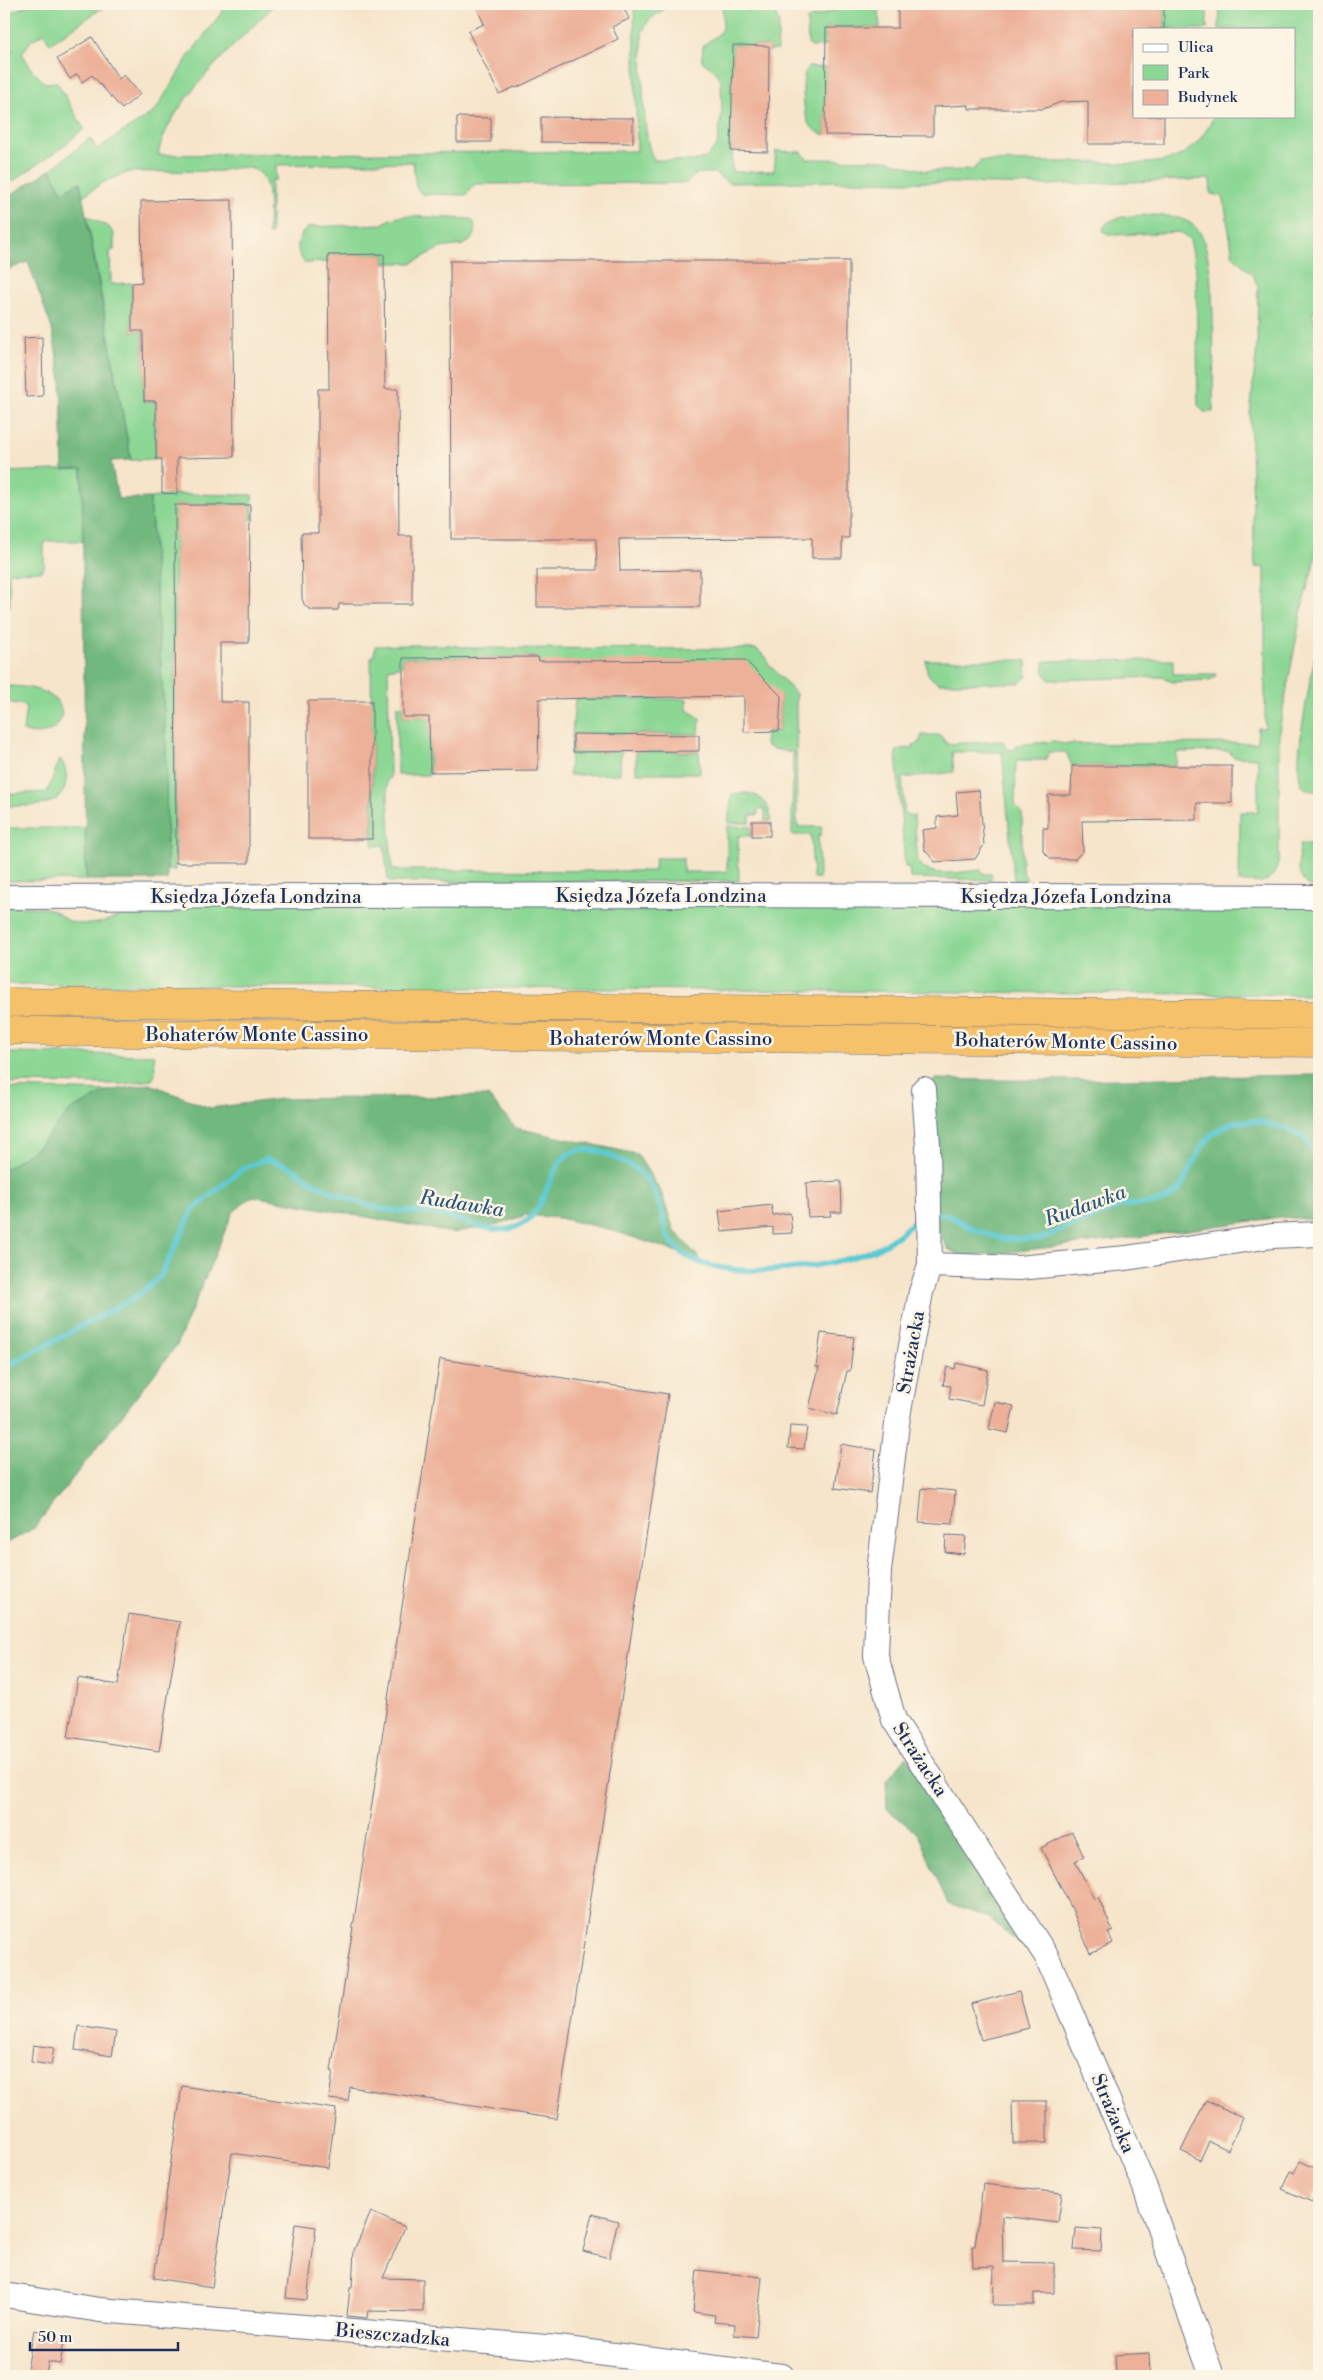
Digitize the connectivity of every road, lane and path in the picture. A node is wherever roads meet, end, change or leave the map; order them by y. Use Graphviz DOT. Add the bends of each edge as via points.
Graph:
graph roads {
  1 [pos="4,897"];
  2 [pos="1319,897"];
  3 [pos="4,1002"];
  4 [pos="1319,1014"];
  5 [pos="4,1030"];
  6 [pos="1319,1044"];
  7 [pos="924,1089"];
  8 [pos="1319,1234"];
  9 [pos="930,1265"];
  10 [pos="4,2295"];
  11 [pos="782,2376"];
  12 [pos="1212,2376"];
  1 -- 2 [label="street, Księdza Józefa Londzina"];
  3 -- 4 [label="highway, Bohaterów Monte Cassino"];
  5 -- 6 [label="highway, Bohaterów Monte Cassino"];
  7 -- 9 [label="street, Strażacka"];
  8 -- 9 [label="street" via="1272,1236 1126,1258 1018,1268"];
  9 -- 12 [label="street, Strażacka" via="921,1292 898,1416 879,1571 876,1656 894,1720 1047,1957 1144,2185"];
  10 -- 11 [label="street, Bieszczadzka" via="100,2310 558,2348"];
}
